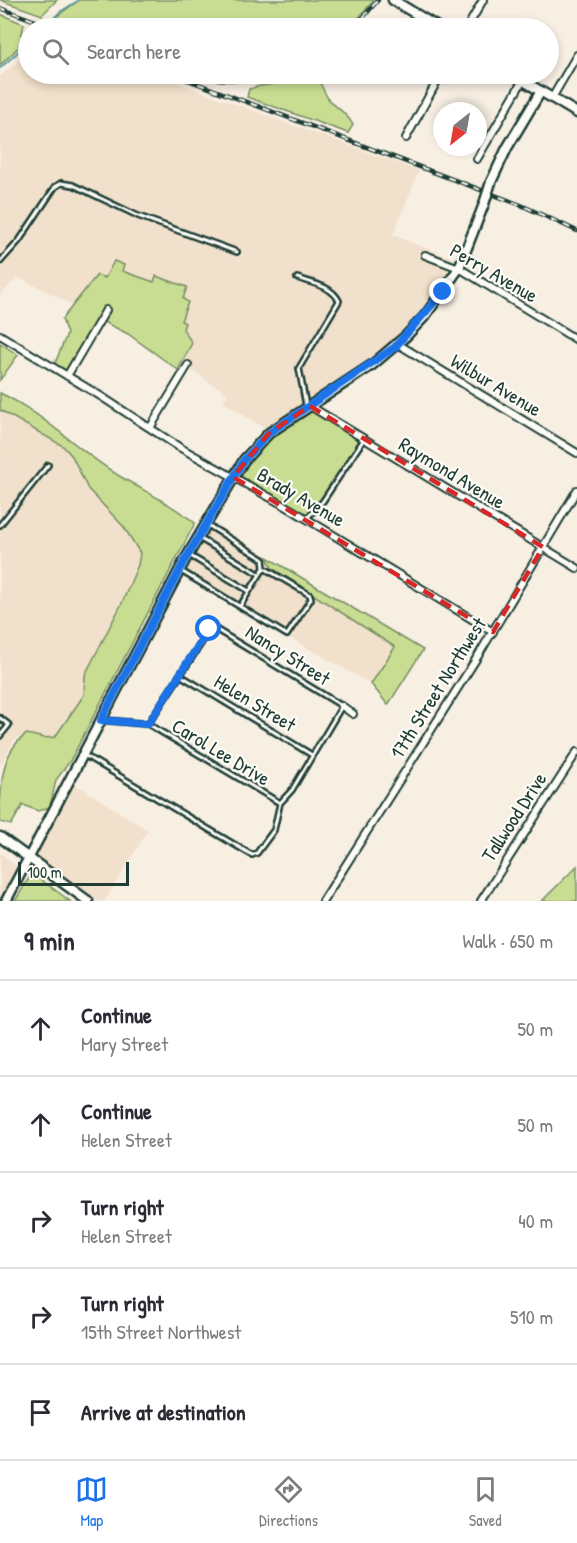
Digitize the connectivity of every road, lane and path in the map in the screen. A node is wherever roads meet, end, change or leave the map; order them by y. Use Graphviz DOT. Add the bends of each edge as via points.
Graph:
graph roads {
  1 [pos="393,0"];
  2 [pos="483,0"];
  3 [pos="423,18"];
  4 [pos="473,18"];
  5 [pos="577,55"];
  6 [pos="436,84"];
  7 [pos="522,84"];
  8 [pos="530,84"];
  9 [pos="541,91"];
  10 [pos="552,98"];
  11 [pos="577,113"];
  12 [pos="406,138"];
  13 [pos="477,159"];
  14 [pos="237,252"];
  15 [pos="425,255"];
  16 [pos="0,262"];
  17 [pos="459,268"];
  18 [pos="297,278"];
  19 [pos="106,310"];
  20 [pos="0,335"];
  21 [pos="577,340"];
  22 [pos="398,344"];
  23 [pos="188,365"];
  24 [pos="67,376"];
  25 [pos="308,407"];
  26 [pos="150,428"];
  27 [pos="364,439"];
  28 [pos="577,453"];
  29 [pos="48,465"];
  30 [pos="233,477"];
  31 [pos="577,490"];
  32 [pos="306,519"];
  33 [pos="205,524"];
  34 [pos="0,525"];
  35 [pos="198,537"];
  36 [pos="543,548"];
  37 [pos="188,554"];
  38 [pos="264,568"];
  39 [pos="577,568"];
  40 [pos="180,570"];
  41 [pos="260,574"];
  42 [pos="249,591"];
  43 [pos="240,606"];
  44 [pos="493,632"];
  45 [pos="180,675"];
  46 [pos="342,706"];
  47 [pos="353,714"];
  48 [pos="0,718"];
  49 [pos="101,720"];
  50 [pos="148,724"];
  51 [pos="0,736"];
  52 [pos="577,752"];
  53 [pos="84,755"];
  54 [pos="312,755"];
  55 [pos="280,803"];
  56 [pos="0,837"];
  57 [pos="30,859"];
  58 [pos="6,901"];
  59 [pos="88,901"];
  60 [pos="323,901"];
  61 [pos="481,901"];
  1 -- 3 [label="street"];
  2 -- 4 [label="street"];
  5 -- 10 [label="street"];
  6 -- 12 [label="street"];
  7 -- 13 [label="street"];
  8 -- 9 [label="street"];
  9 -- 10 [label="street"];
  9 -- 17 [label="street, bridge" via="491,182"];
  10 -- 11 [label="street"];
  14 -- 16 [label="lane" via="61,183"];
  15 -- 17 [label="street, Perry Avenue"];
  17 -- 21 [label="street, Perry Avenue"];
  17 -- 22 [label="street" via="425,316"];
  18 -- 25 [label="lane" via="326,288 339,301 299,368"];
  19 -- 24 [label="street"];
  20 -- 24 [label="street, Brady Avenue"];
  22 -- 25 [label="street"];
  22 -- 28 [label="street, Wilbur Avenue"];
  23 -- 26 [label="street"];
  24 -- 26 [label="street, Brady Avenue"];
  25 -- 27 [label="street, Raymond Avenue"];
  25 -- 30 [label="street" via="269,433"];
  26 -- 30 [label="street, Brady Avenue"];
  27 -- 32 [label="lane" via="323,501"];
  27 -- 36 [label="street, Raymond Avenue"];
  29 -- 34 [label="lane"];
  30 -- 32 [label="street, Brady Avenue"];
  30 -- 33 [label="street"];
  31 -- 36 [label="street, 17th Street Northwest"];
  32 -- 44 [label="street, Brady Avenue"];
  33 -- 35 [label="street"];
  33 -- 38 [label="lane" via="264,559"];
  35 -- 37 [label="street"];
  35 -- 41 [label="lane"];
  36 -- 39 [label="street, Raymond Avenue"];
  36 -- 44 [label="street, 17th Street Northwest"];
  37 -- 40 [label="street"];
  37 -- 42 [label="lane"];
  38 -- 41 [label="lane"];
  38 -- 43 [label="lane" via="310,596 290,633 287,635"];
  40 -- 43 [label="lane"];
  40 -- 49 [label="street"];
  41 -- 42 [label="lane"];
  42 -- 43 [label="lane"];
  44 -- 60 [label="street, 17th Street Northwest"];
  45 -- 46 [label="lane, Nancy Street" via="209,629 215,627"];
  45 -- 50 [label="lane"];
  45 -- 54 [label="lane, Helen Street"];
  46 -- 47 [label="street"];
  46 -- 54 [label="lane"];
  48 -- 51 [label="lane" via="9,725"];
  49 -- 50 [label="lane"];
  49 -- 53 [label="street"];
  50 -- 55 [label="lane, Carol Lee Drive"];
  52 -- 61 [label="street, Tallwood Drive"];
  53 -- 55 [label="lane" via="252,855 274,830"];
  53 -- 57 [label="street"];
  54 -- 55 [label="lane"];
  56 -- 57 [label="street"];
  57 -- 58 [label="street"];
  57 -- 59 [label="street"];
}
